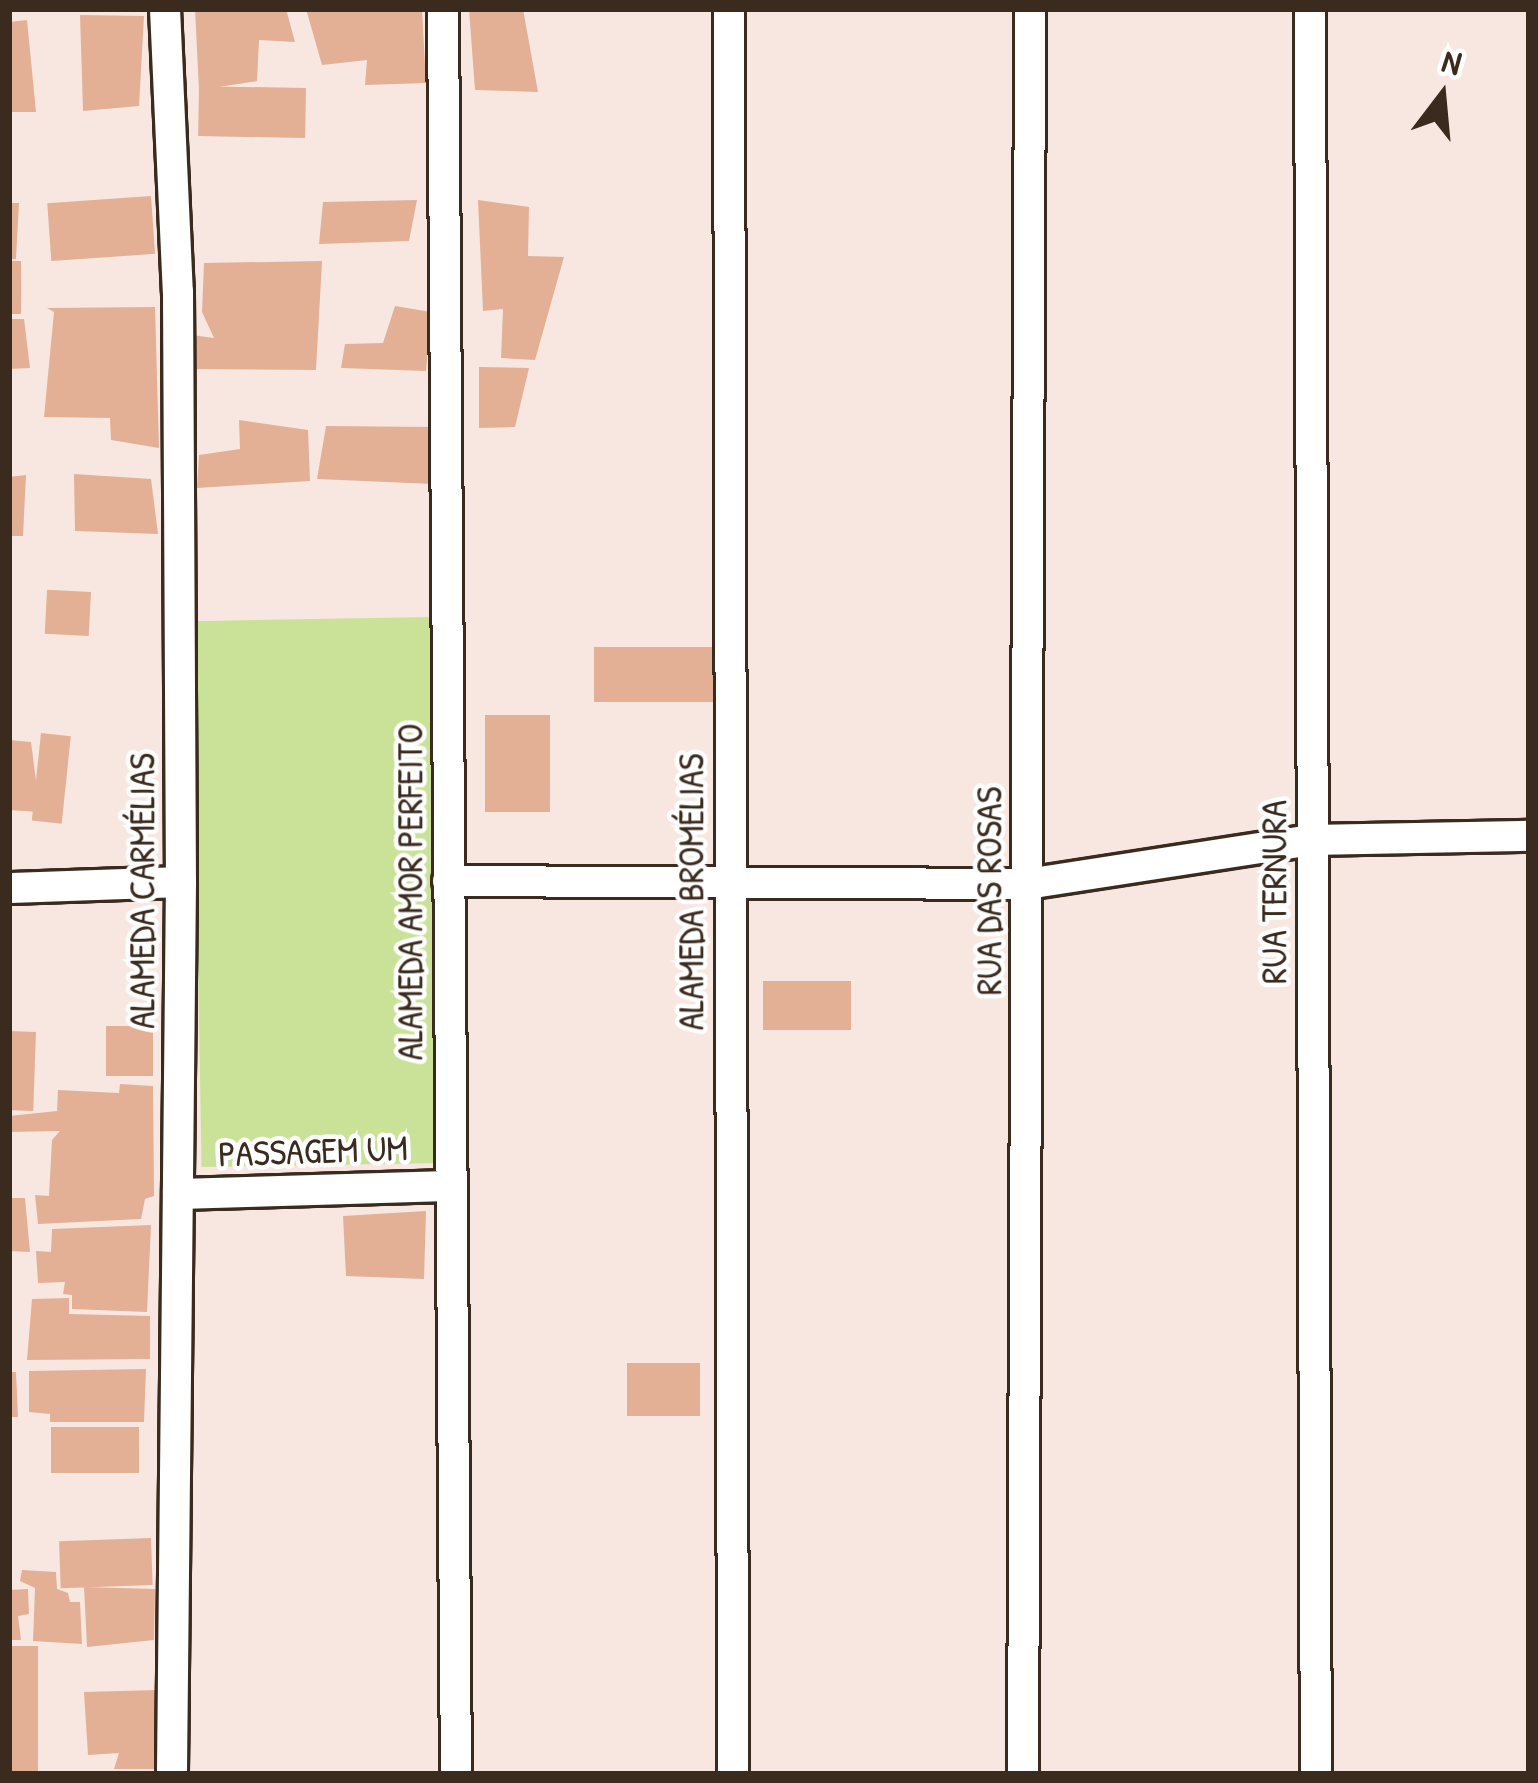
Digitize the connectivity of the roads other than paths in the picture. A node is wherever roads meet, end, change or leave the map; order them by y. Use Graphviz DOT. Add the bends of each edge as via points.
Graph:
graph roads {
  1 [pos="165,9"];
  2 [pos="443,9"];
  3 [pos="729,9"];
  4 [pos="1030,9"];
  5 [pos="1310,9"];
  6 [pos="1529,836"];
  7 [pos="1311,840"];
  8 [pos="448,881"];
  9 [pos="181,882"];
  10 [pos="728,882"];
  11 [pos="1028,884"];
  12 [pos="9,888"];
  13 [pos="450,1186"];
  14 [pos="178,1193"];
  15 [pos="172,1774"];
  16 [pos="456,1774"];
  17 [pos="733,1774"];
  18 [pos="1023,1774"];
  19 [pos="1316,1774"];
  1 -- 9 [label="street, ALAMEDA CARMÉLIAS" via="178,292"];
  2 -- 8 [label="street, ALAMEDA AMOR PERFEITO"];
  3 -- 10 [label="street, ALAMEDA BROMÉLIAS"];
  4 -- 11 [label="street, RUA DAS ROSAS"];
  5 -- 7 [label="street, RUA TERNURA"];
  6 -- 7 [label="street"];
  7 -- 11 [label="street"];
  7 -- 19 [label="street, RUA TERNURA"];
  8 -- 10 [label="street"];
  8 -- 13 [label="street, ALAMEDA AMOR PERFEITO"];
  9 -- 12 [label="street"];
  9 -- 14 [label="street, ALAMEDA CARMÉLIAS"];
  10 -- 11 [label="street"];
  10 -- 17 [label="street, ALAMEDA BROMÉLIAS"];
  11 -- 18 [label="street, RUA DAS ROSAS"];
  13 -- 14 [label="street, PASSAGEM UM"];
  13 -- 16 [label="street, ALAMEDA AMOR PERFEITO"];
  14 -- 15 [label="street, ALAMEDA CARMÉLIAS"];
}
